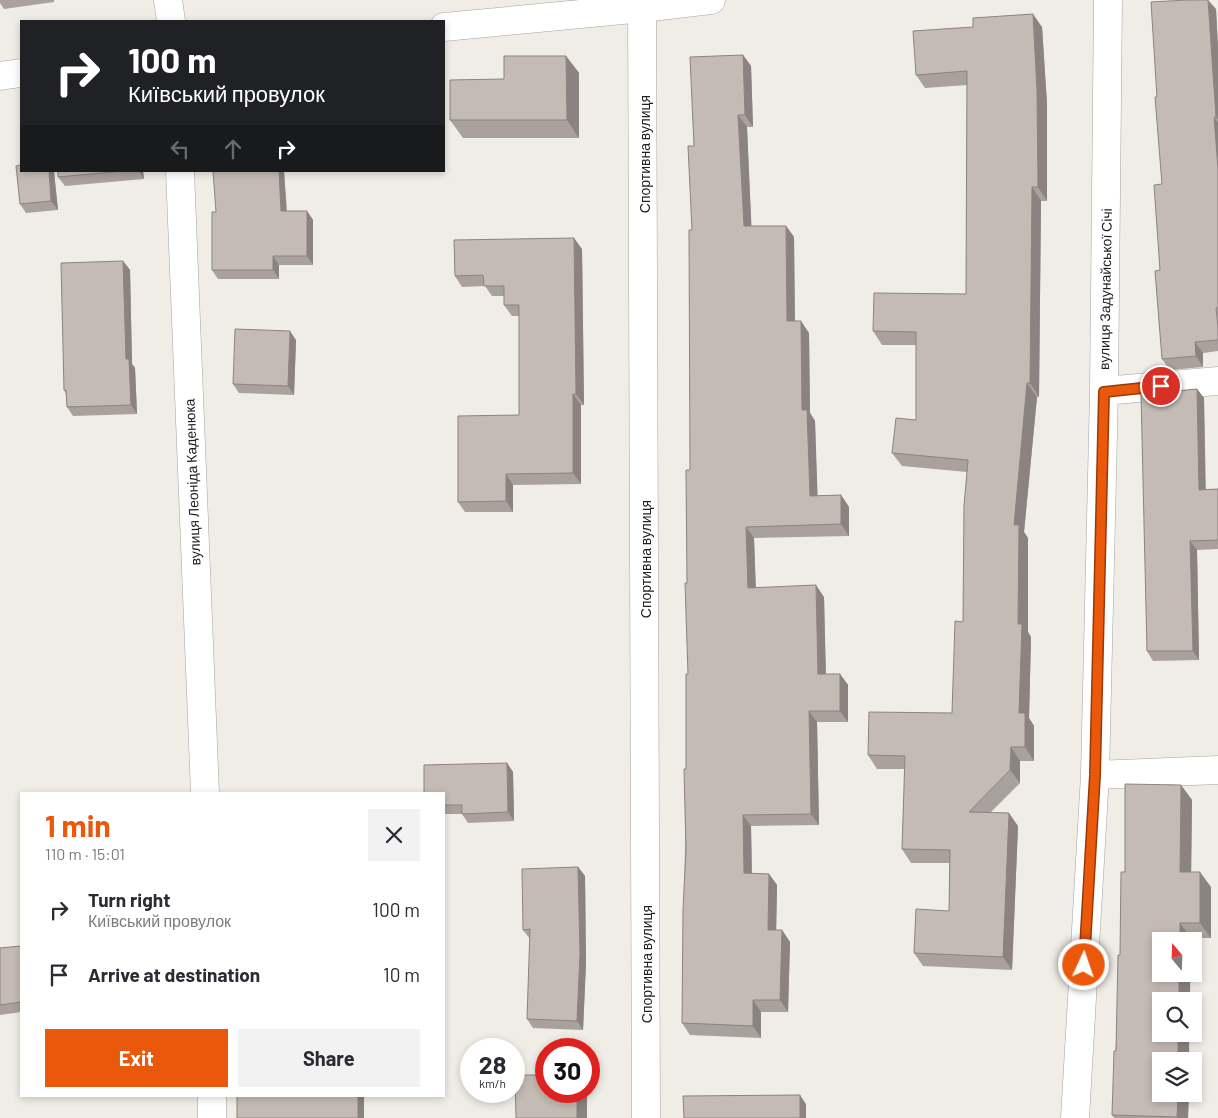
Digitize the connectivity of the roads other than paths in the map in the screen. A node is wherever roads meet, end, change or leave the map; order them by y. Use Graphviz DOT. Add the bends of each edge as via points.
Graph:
graph roads {
  1 [pos="168,0"];
  2 [pos="711,0"];
  3 [pos="1108,0"];
  4 [pos="643,4"];
  5 [pos="171,20"];
  6 [pos="445,27"];
  7 [pos="20,73"];
  8 [pos="0,76"];
  9 [pos="180,172"];
  10 [pos="1218,381"];
  11 [pos="1104,392"];
  12 [pos="1218,770"];
  13 [pos="1095,775"];
  14 [pos="205,792"];
  15 [pos="212,1097"];
  16 [pos="212,1118"];
  17 [pos="646,1118"];
  18 [pos="1075,1118"];
  1 -- 5 [label="street"];
  2 -- 4 [label="street"];
  3 -- 11 [label="street, вулиця Задунайської Січі"];
  4 -- 6 [label="street"];
  4 -- 17 [label="street, Спортивна вулиця"];
  7 -- 8 [label="street"];
  9 -- 14 [label="street, вулиця Леоніда Каденюка"];
  10 -- 11 [label="street"];
  11 -- 13 [label="street, вулиця Задунайської Січі"];
  12 -- 13 [label="street"];
  13 -- 18 [label="street, вулиця Задунайської Січі"];
  15 -- 16 [label="street"];
}
